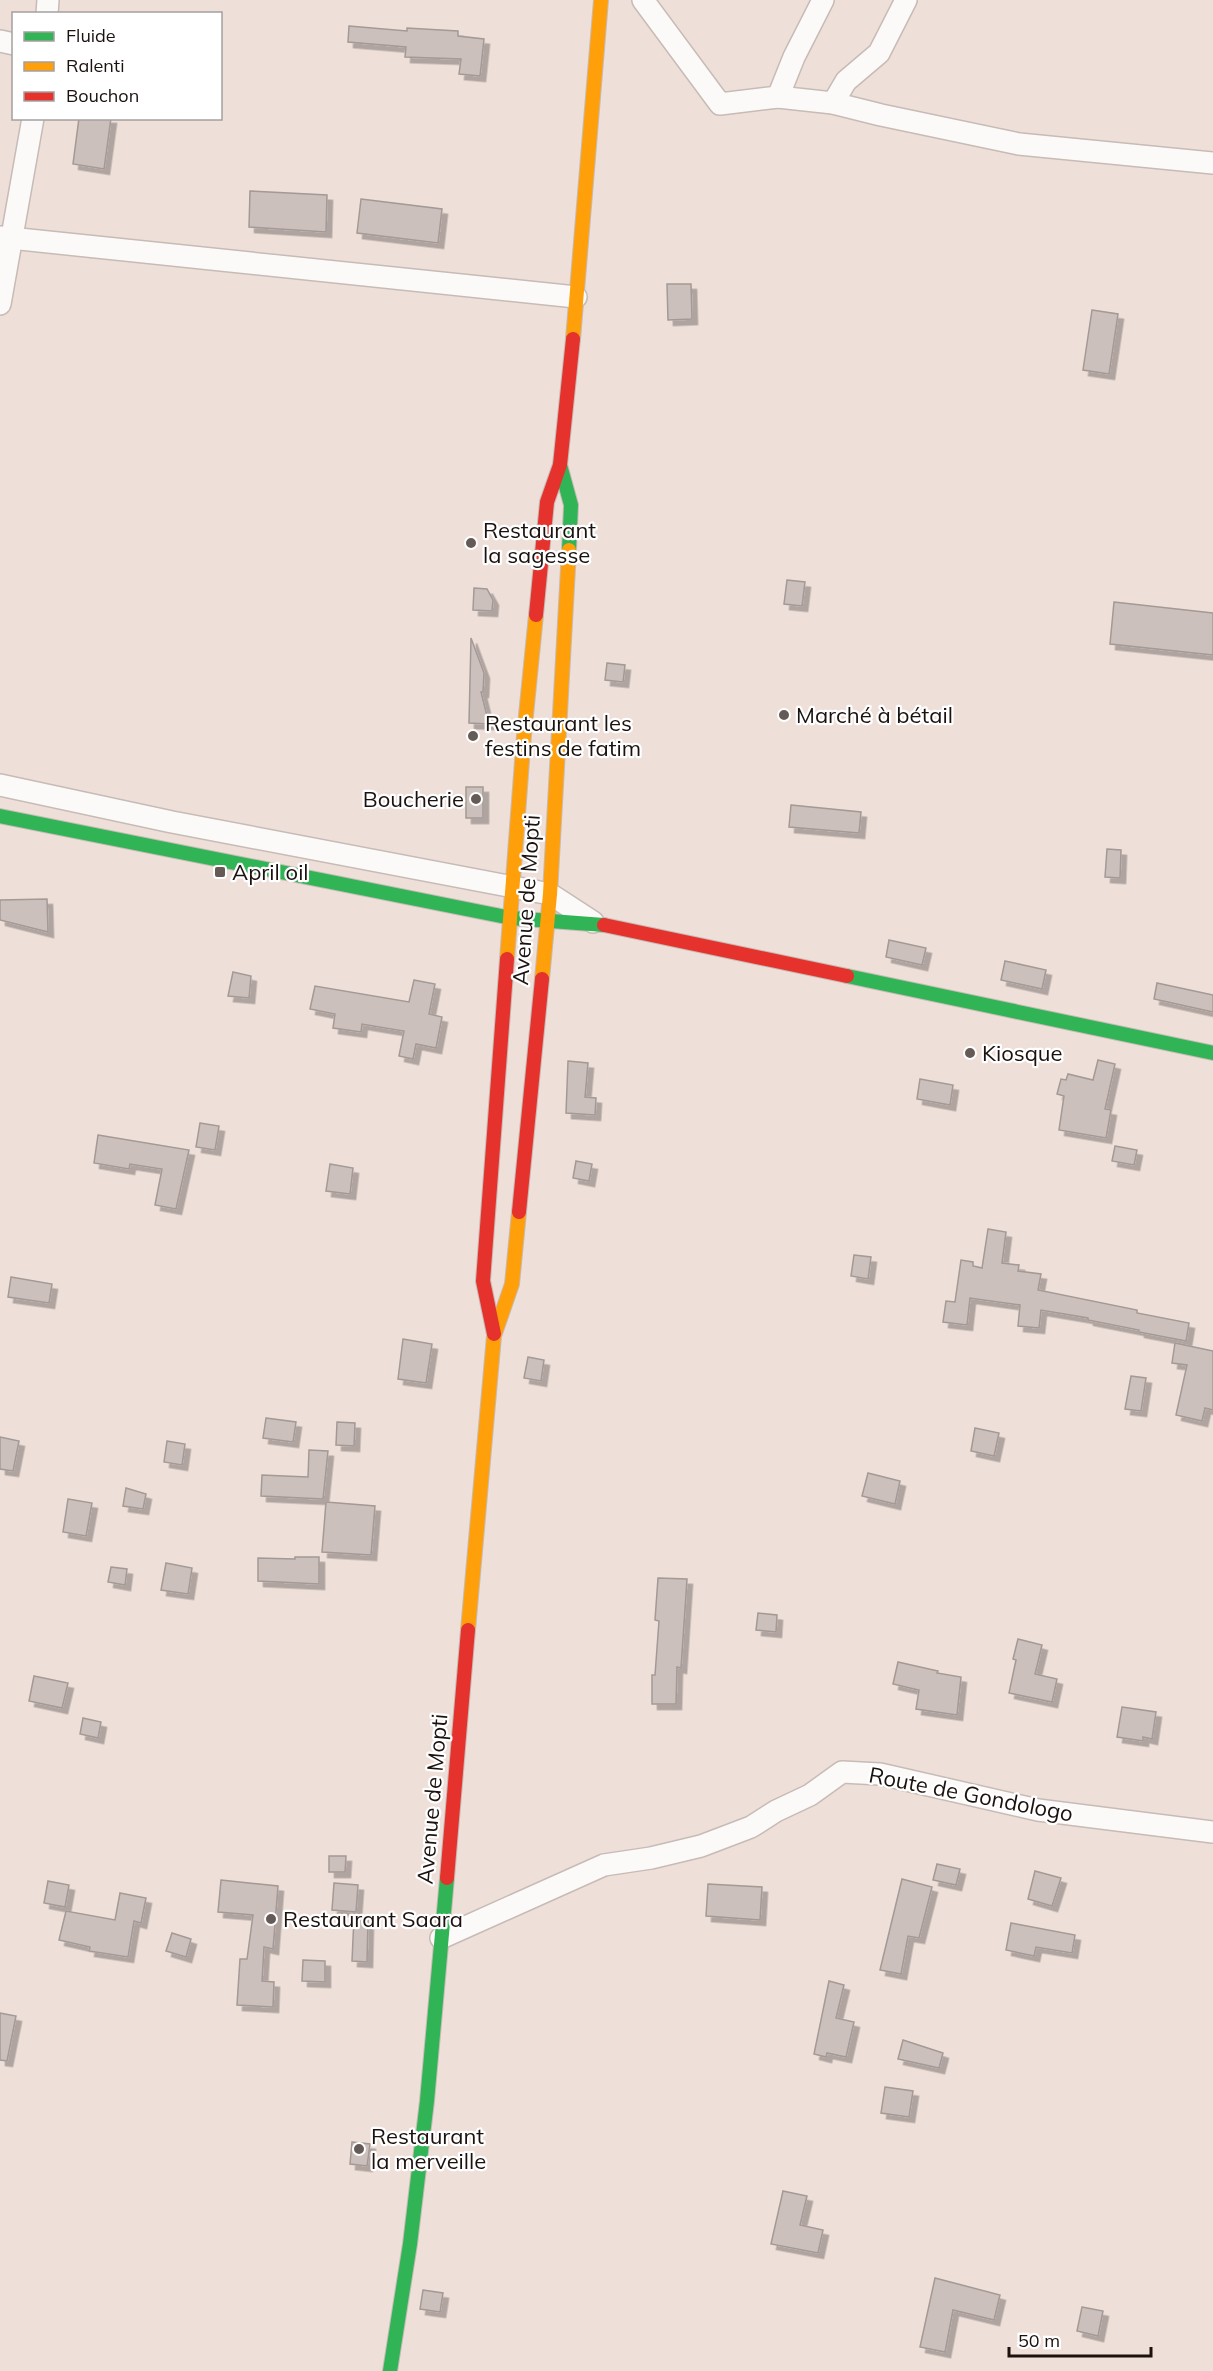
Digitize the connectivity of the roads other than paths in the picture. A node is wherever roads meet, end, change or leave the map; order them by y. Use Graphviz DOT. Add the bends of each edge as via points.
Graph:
graph roads {
  1 [pos="601,0"];
  2 [pos="643,0"];
  3 [pos="824,0"];
  4 [pos="906,0"];
  5 [pos="778,97"];
  6 [pos="833,103"];
  7 [pos="33,120"];
  8 [pos="1213,163"];
  9 [pos="6,238"];
  10 [pos="576,297"];
  11 [pos="0,304"];
  12 [pos="560,465"];
  13 [pos="0,785"];
  14 [pos="0,816"];
  15 [pos="513,889"];
  16 [pos="550,894"];
  17 [pos="511,918"];
  18 [pos="547,922"];
  19 [pos="594,922"];
  20 [pos="1213,1053"];
  21 [pos="495,1336"];
  22 [pos="1213,1833"];
  23 [pos="441,1938"];
  24 [pos="390,2371"];
  1 -- 10 [label="main road, Avenue de Mopti"];
  2 -- 5 [label="street" via="720,104"];
  3 -- 5 [label="street"];
  4 -- 6 [label="street" via="879,54 846,81"];
  5 -- 6 [label="street"];
  6 -- 8 [label="street" via="1019,144"];
  7 -- 9 [label="street"];
  9 -- 10 [label="street"];
  9 -- 11 [label="street"];
  10 -- 12 [label="main road, Avenue de Mopti"];
  12 -- 15 [label="main road, Avenue de Mopti" via="546,502"];
  12 -- 16 [label="main road, Avenue de Mopti" via="571,505"];
  13 -- 15 [label="street"];
  14 -- 17 [label="main road"];
  15 -- 16 [label="street"];
  15 -- 17 [label="main road, Avenue de Mopti"];
  16 -- 18 [label="main road, Avenue de Mopti"];
  16 -- 19 [label="street"];
  17 -- 18 [label="main road"];
  17 -- 21 [label="main road, Avenue de Mopti" via="483,1281"];
  18 -- 19 [label="main road"];
  18 -- 21 [label="main road, Avenue de Mopti" via="512,1284"];
  19 -- 20 [label="main road"];
  21 -- 23 [label="main road, Avenue de Mopti"];
  22 -- 23 [label="street, Route de Gondologo" via="1038,1810 880,1774 842,1772 810,1795 751,1827 701,1846 604,1865"];
  23 -- 24 [label="main road, Avenue de Mopti" via="410,2244"];
}
